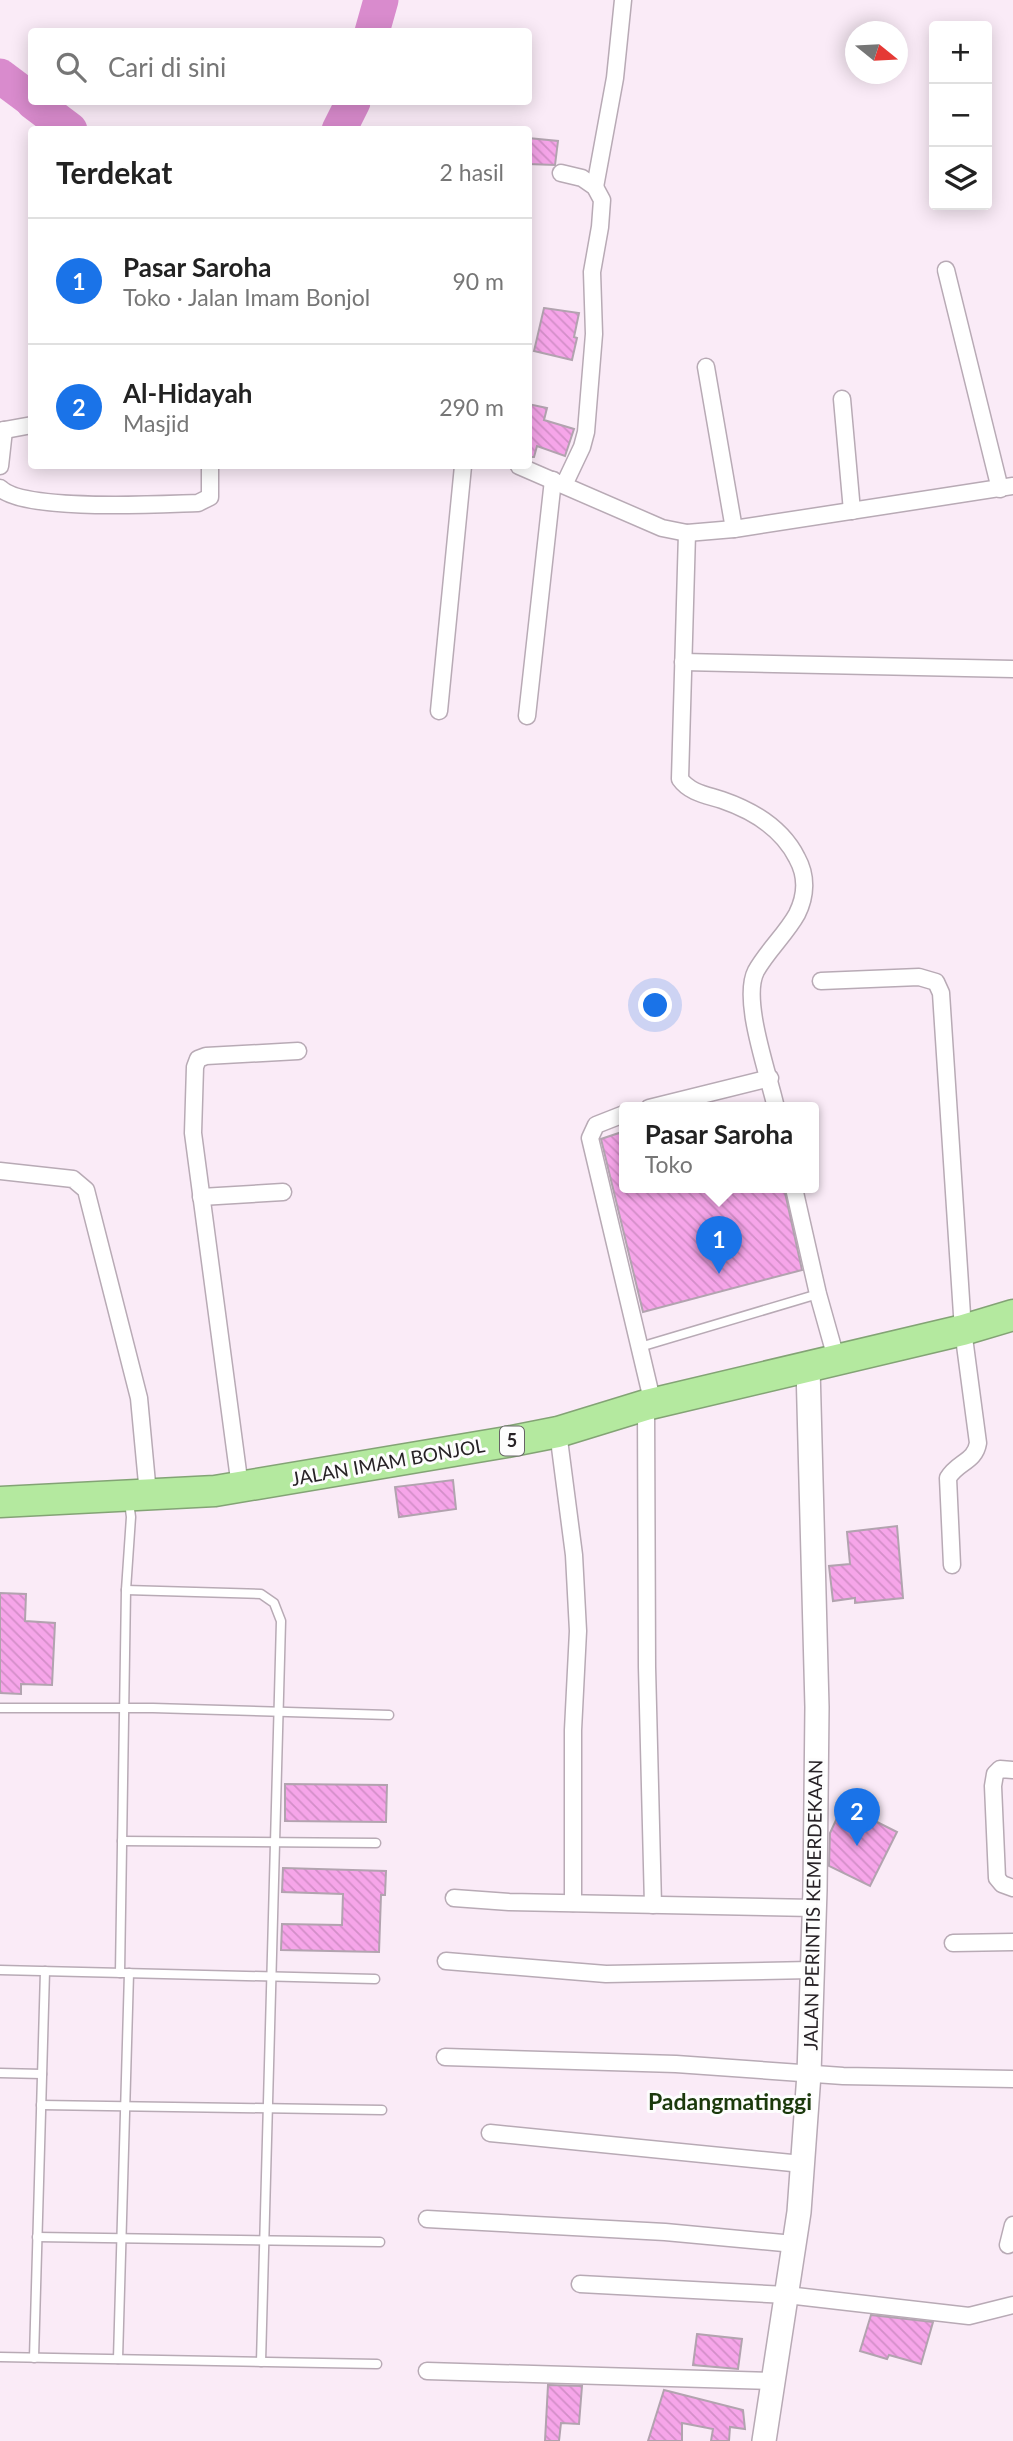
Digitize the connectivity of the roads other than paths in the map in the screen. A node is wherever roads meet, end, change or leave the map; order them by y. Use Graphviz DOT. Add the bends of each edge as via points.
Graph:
graph roads {
  1 [pos="622,0"];
  2 [pos="561,173"];
  3 [pos="595,187"];
  4 [pos="946,270"];
  5 [pos="706,367"];
  6 [pos="842,399"];
  7 [pos="28,426"];
  8 [pos="2,431"];
  9 [pos="0,466"];
  10 [pos="210,469"];
  11 [pos="463,469"];
  12 [pos="526,469"];
  13 [pos="559,483"];
  14 [pos="1007,487"];
  15 [pos="0,488"];
  16 [pos="852,511"];
  17 [pos="734,529"];
  18 [pos="687,533"];
  19 [pos="683,662"];
  20 [pos="1013,669"];
  21 [pos="439,711"];
  22 [pos="527,716"];
  23 [pos="821,981"];
  24 [pos="298,1051"];
  25 [pos="770,1077"];
  26 [pos="672,1102"];
  27 [pos="775,1102"];
  28 [pos="619,1116"];
  29 [pos="0,1171"];
  30 [pos="283,1192"];
  31 [pos="795,1193"];
  32 [pos="201,1197"];
  33 [pos="818,1294"];
  34 [pos="1013,1315"];
  35 [pos="962,1330"];
  36 [pos="639,1347"];
  37 [pos="822,1363"];
  38 [pos="649,1405"];
  39 [pos="558,1432"];
  40 [pos="240,1487"];
  41 [pos="138,1495"];
  42 [pos="0,1503"];
  43 [pos="952,1565"];
  44 [pos="126,1590"];
  45 [pos="0,1708"];
  46 [pos="124,1710"];
  47 [pos="279,1711"];
  48 [pos="390,1715"];
  49 [pos="1013,1770"];
  50 [pos="122,1841"];
  51 [pos="376,1843"];
  52 [pos="275,1844"];
  53 [pos="1013,1888"];
  54 [pos="454,1898"];
  55 [pos="573,1903"];
  56 [pos="653,1905"];
  57 [pos="814,1908"];
  58 [pos="1013,1942"];
  59 [pos="953,1943"];
  60 [pos="446,1961"];
  61 [pos="0,1970"];
  62 [pos="811,1970"];
  63 [pos="45,1971"];
  64 [pos="124,1973"];
  65 [pos="271,1976"];
  66 [pos="375,1979"];
  67 [pos="444,2057"];
  68 [pos="0,2073"];
  69 [pos="42,2074"];
  70 [pos="808,2074"];
  71 [pos="1013,2079"];
  72 [pos="41,2105"];
  73 [pos="125,2106"];
  74 [pos="268,2108"];
  75 [pos="382,2110"];
  76 [pos="490,2133"];
  77 [pos="802,2164"];
  78 [pos="427,2219"];
  79 [pos="1013,2225"];
  80 [pos="37,2237"];
  81 [pos="121,2238"];
  82 [pos="264,2240"];
  83 [pos="380,2242"];
  84 [pos="794,2244"];
  85 [pos="1008,2245"];
  86 [pos="580,2284"];
  87 [pos="787,2295"];
  88 [pos="1013,2305"];
  89 [pos="0,2357"];
  90 [pos="34,2358"];
  91 [pos="118,2359"];
  92 [pos="261,2362"];
  93 [pos="377,2364"];
  94 [pos="427,2371"];
  95 [pos="774,2381"];
  96 [pos="764,2441"];
  1 -- 3 [label="street" via="615,78"];
  2 -- 3 [label="street"];
  3 -- 13 [label="street" via="601,200 592,272 594,334 586,432"];
  4 -- 14 [label="street"];
  5 -- 17 [label="street"];
  6 -- 16 [label="street"];
  7 -- 8 [label="street"];
  8 -- 9 [label="street"];
  10 -- 15 [label="street" via="210,497 198,503 46,502 7,494"];
  11 -- 21 [label="street"];
  12 -- 13 [label="street"];
  13 -- 18 [label="street" via="662,528"];
  13 -- 22 [label="street"];
  14 -- 16 [label="street"];
  16 -- 17 [label="street"];
  17 -- 18 [label="street"];
  18 -- 19 [label="street"];
  19 -- 20 [label="street"];
  19 -- 25 [label="street" via="680,779 696,792 761,817 789,842 802,865 802,904 757,969 752,984 752,1010"];
  23 -- 35 [label="street" via="919,977 939,986"];
  24 -- 32 [label="street" via="198,1059 193,1133"];
  25 -- 26 [label="street"];
  25 -- 27 [label="street"];
  28 -- 36 [label="street" via="596,1125 590,1138"];
  29 -- 41 [label="street" via="73,1179 86,1190 139,1398"];
  30 -- 32 [label="street"];
  31 -- 33 [label="street"];
  32 -- 40 [label="street"];
  33 -- 36 [label="lane"];
  33 -- 37 [label="street"];
  34 -- 35 [label="highway, JALAN IMAM BONJOL / 5"];
  35 -- 37 [label="highway, JALAN IMAM BONJOL / 5"];
  35 -- 43 [label="street" via="978,1443 972,1458 948,1478"];
  36 -- 38 [label="street"];
  37 -- 38 [label="highway, JALAN IMAM BONJOL / 5"];
  37 -- 57 [label="street, JALAN PERINTIS KEMERDEKAAN"];
  38 -- 39 [label="highway, JALAN IMAM BONJOL / 5"];
  38 -- 56 [label="street" via="647,1667"];
  39 -- 40 [label="highway, JALAN IMAM BONJOL / 5"];
  39 -- 55 [label="street" via="574,1555 578,1631"];
  40 -- 41 [label="highway, JALAN IMAM BONJOL / 5"];
  41 -- 42 [label="highway, JALAN IMAM BONJOL / 5"];
  41 -- 44 [label="lane" via="131,1517"];
  44 -- 46 [label="lane"];
  44 -- 47 [label="lane" via="261,1594 274,1602 281,1621"];
  45 -- 46 [label="lane"];
  46 -- 47 [label="lane"];
  46 -- 50 [label="lane"];
  47 -- 48 [label="lane"];
  47 -- 52 [label="lane"];
  49 -- 53 [label="street" via="1000,1769 993,1786 997,1878"];
  50 -- 52 [label="lane"];
  50 -- 64 [label="lane"];
  51 -- 52 [label="lane"];
  52 -- 65 [label="lane"];
  54 -- 55 [label="street"];
  55 -- 56 [label="street"];
  56 -- 57 [label="street"];
  57 -- 62 [label="street, JALAN PERINTIS KEMERDEKAAN"];
  58 -- 59 [label="street"];
  60 -- 62 [label="street" via="606,1974"];
  61 -- 63 [label="lane"];
  62 -- 70 [label="street, JALAN PERINTIS KEMERDEKAAN"];
  63 -- 64 [label="lane"];
  63 -- 69 [label="lane"];
  64 -- 65 [label="lane"];
  64 -- 73 [label="lane"];
  65 -- 66 [label="lane"];
  65 -- 74 [label="lane"];
  67 -- 70 [label="street" via="676,2064"];
  68 -- 69 [label="lane"];
  69 -- 72 [label="lane"];
  70 -- 71 [label="street"];
  70 -- 77 [label="street, JALAN PERINTIS KEMERDEKAAN"];
  72 -- 73 [label="lane"];
  72 -- 80 [label="lane"];
  73 -- 74 [label="lane"];
  73 -- 81 [label="lane"];
  74 -- 75 [label="lane"];
  74 -- 82 [label="lane"];
  76 -- 77 [label="street"];
  77 -- 84 [label="street, JALAN PERINTIS KEMERDEKAAN"];
  78 -- 84 [label="street"];
  79 -- 85 [label="street"];
  80 -- 81 [label="lane"];
  80 -- 90 [label="lane"];
  81 -- 82 [label="lane"];
  81 -- 91 [label="lane"];
  82 -- 83 [label="lane"];
  82 -- 92 [label="lane"];
  84 -- 87 [label="street, JALAN PERINTIS KEMERDEKAAN"];
  86 -- 87 [label="street"];
  87 -- 88 [label="street" via="969,2316"];
  87 -- 95 [label="street, JALAN PERINTIS KEMERDEKAAN"];
  89 -- 90 [label="lane"];
  90 -- 91 [label="lane"];
  91 -- 92 [label="lane"];
  92 -- 93 [label="lane"];
  94 -- 95 [label="street"];
  95 -- 96 [label="street, JALAN PERINTIS KEMERDEKAAN"];
}
